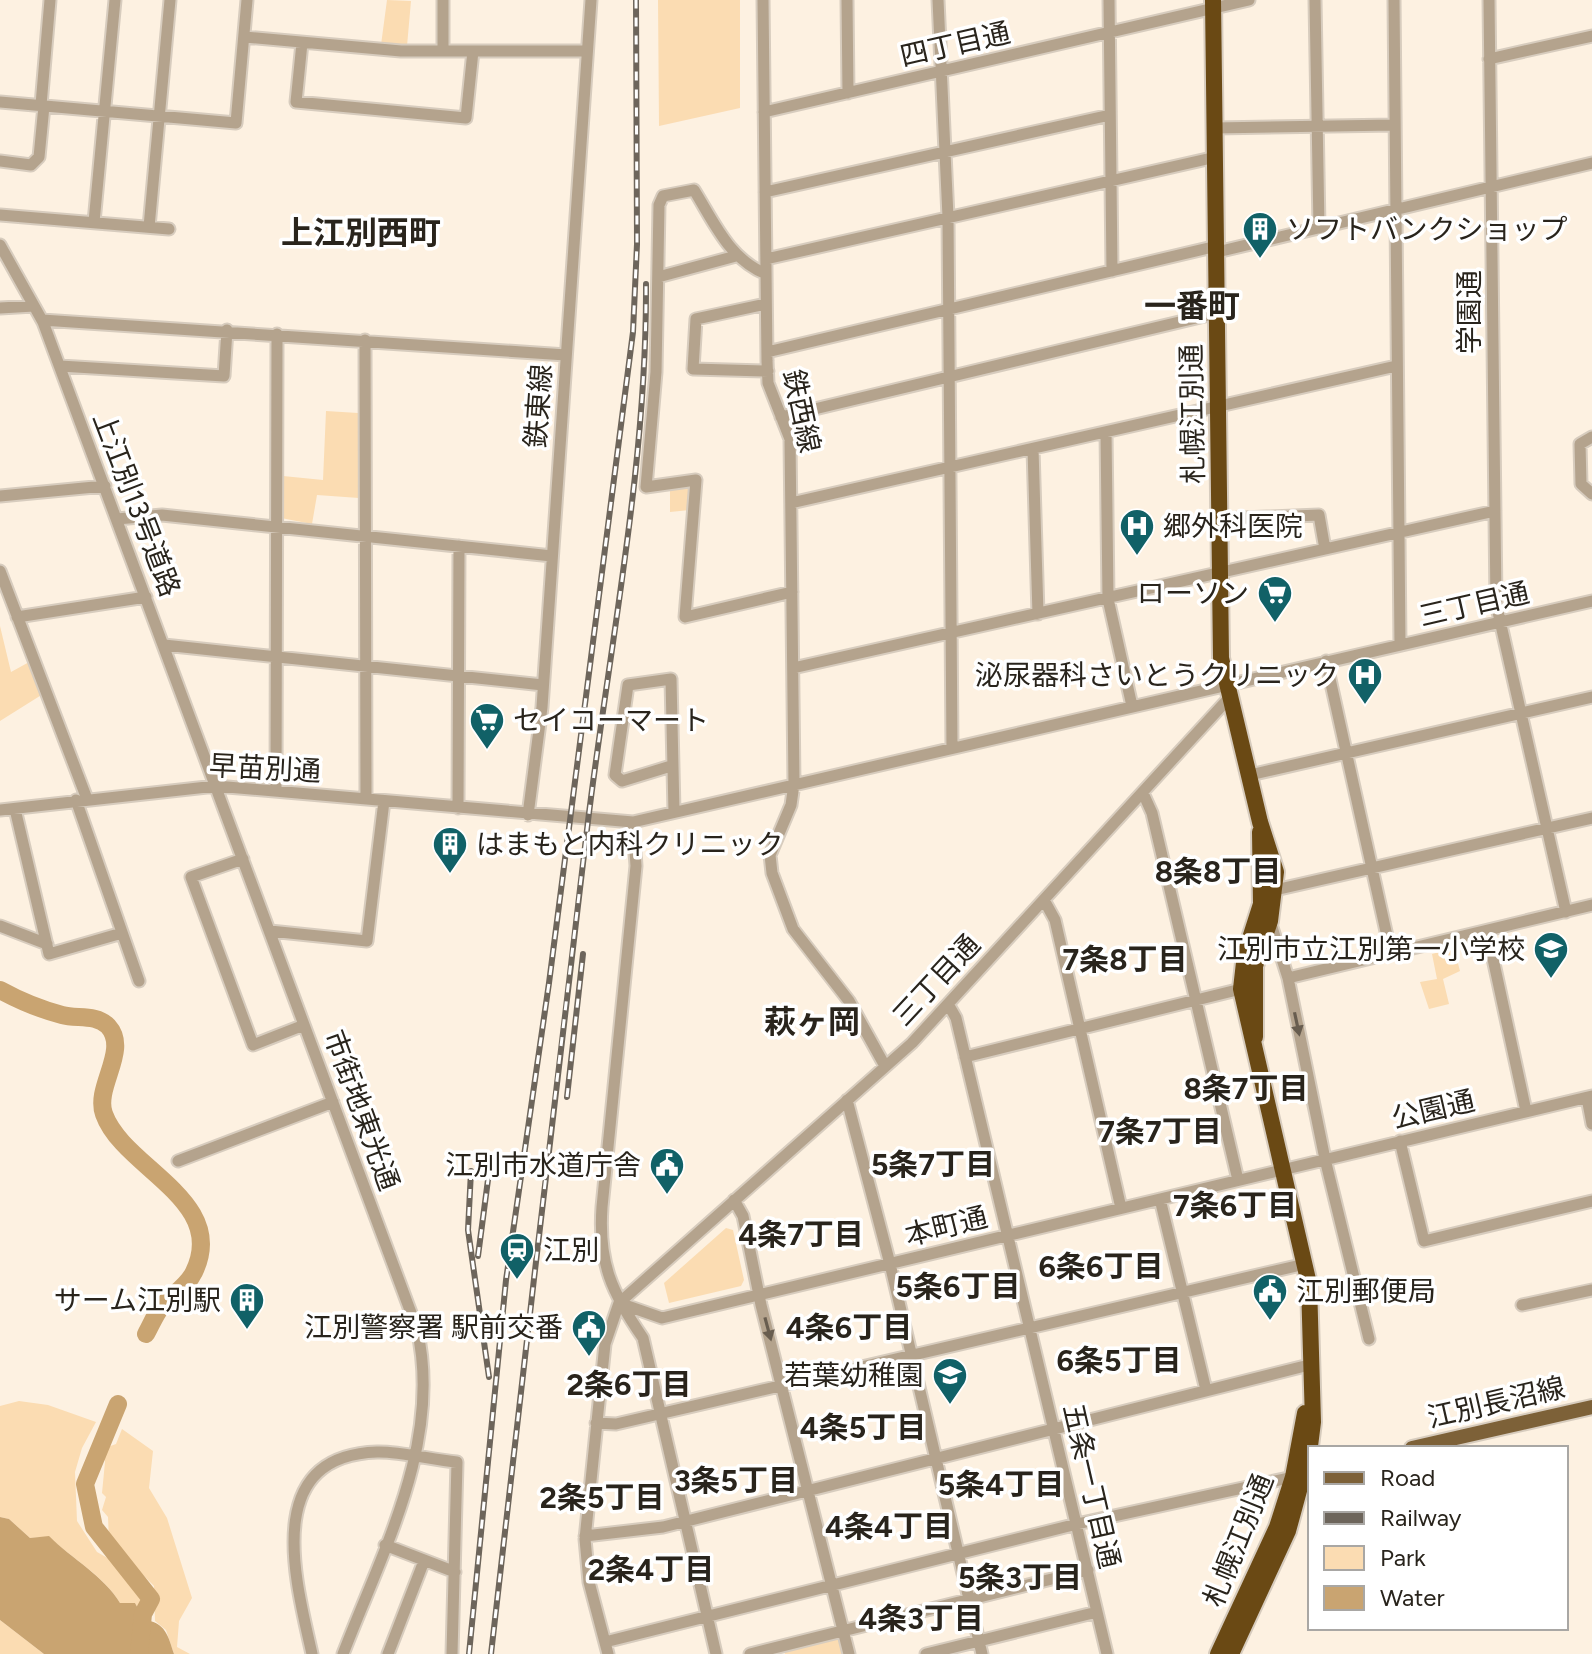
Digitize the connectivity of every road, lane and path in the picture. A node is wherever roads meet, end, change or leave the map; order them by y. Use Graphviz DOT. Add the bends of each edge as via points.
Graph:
graph roads {
  1 [pos="50,0"];
  2 [pos="115,0"];
  3 [pos="170,0"];
  4 [pos="247,0"];
  5 [pos="443,0"];
  6 [pos="591,0"];
  7 [pos="763,0"];
  8 [pos="847,0"];
  9 [pos="938,0"];
  10 [pos="1109,0"];
  11 [pos="1249,0"];
  12 [pos="1315,0"];
  13 [pos="1394,0"];
  14 [pos="1489,0"];
  15 [pos="1213,4"];
  16 [pos="1109,32"];
  17 [pos="1592,36"];
  18 [pos="245,37"];
  19 [pos="302,43"];
  20 [pos="443,51"];
  21 [pos="473,51"];
  22 [pos="587,51"];
  23 [pos="1489,59"];
  24 [pos="939,72"];
  25 [pos="848,93"];
  26 [pos="0,102"];
  27 [pos="42,105"];
  28 [pos="106,111"];
  29 [pos="764,112"];
  30 [pos="1110,115"];
  31 [pos="161,116"];
  32 [pos="1394,125"];
  33 [pos="1317,127"];
  34 [pos="1215,128"];
  35 [pos="944,153"];
  36 [pos="1216,157"];
  37 [pos="0,161"];
  38 [pos="1592,163"];
  39 [pos="1111,180"];
  40 [pos="1492,187"];
  41 [pos="765,192"];
  42 [pos="1394,210"];
  43 [pos="0,215"];
  44 [pos="948,217"];
  45 [pos="94,222"];
  46 [pos="149,227"];
  47 [pos="1319,228"];
  48 [pos="169,229"];
  49 [pos="0,245"];
  50 [pos="1217,249"];
  51 [pos="736,256"];
  52 [pos="766,259"];
  53 [pos="1112,271"];
  54 [pos="766,274"];
  55 [pos="658,277"];
  56 [pos="766,304"];
  57 [pos="34,306"];
  58 [pos="0,308"];
  59 [pos="949,308"];
  60 [pos="1217,313"];
  61 [pos="42,320"];
  62 [pos="227,330"];
  63 [pos="277,334"];
  64 [pos="365,340"];
  65 [pos="767,352"];
  66 [pos="566,355"];
  67 [pos="60,366"];
  68 [pos="1396,366"];
  69 [pos="768,371"];
  70 [pos="950,376"];
  71 [pos="1217,407"];
  72 [pos="781,417"];
  73 [pos="1106,432"];
  74 [pos="1592,437"];
  75 [pos="1033,449"];
  76 [pos="950,467"];
  77 [pos="105,486"];
  78 [pos="1592,494"];
  79 [pos="0,496"];
  80 [pos="791,503"];
  81 [pos="1495,511"];
  82 [pos="117,519"];
  83 [pos="1219,519"];
  84 [pos="276,527"];
  85 [pos="1399,531"];
  86 [pos="366,536"];
  87 [pos="459,546"];
  88 [pos="1325,549"];
  89 [pos="552,556"];
  90 [pos="0,571"];
  91 [pos="1218,574"];
  92 [pos="792,592"];
  93 [pos="146,597"];
  94 [pos="1108,599"];
  95 [pos="1592,601"];
  96 [pos="1038,614"];
  97 [pos="17,617"];
  98 [pos="1502,623"];
  99 [pos="951,633"];
  100 [pos="164,645"];
  101 [pos="1400,645"];
  102 [pos="276,657"];
  103 [pos="1326,661"];
  104 [pos="366,666"];
  105 [pos="793,668"];
  106 [pos="458,676"];
  107 [pos="543,685"];
  108 [pos="1228,692"];
  109 [pos="1592,697"];
  110 [pos="1132,706"];
  111 [pos="1522,713"];
  112 [pos="952,748"];
  113 [pos="1348,755"];
  114 [pos="671,766"];
  115 [pos="1250,775"];
  116 [pos="794,784"];
  117 [pos="216,786"];
  118 [pos="276,790"];
  119 [pos="1143,793"];
  120 [pos="366,799"];
  121 [pos="82,800"];
  122 [pos="384,801"];
  123 [pos="458,808"];
  124 [pos="15,809"];
  125 [pos="0,810"];
  126 [pos="674,812"];
  127 [pos="528,815"];
  128 [pos="1592,818"];
  129 [pos="633,822"];
  130 [pos="1260,822"];
  131 [pos="1548,829"];
  132 [pos="243,859"];
  133 [pos="1372,869"];
  134 [pos="1275,890"];
  135 [pos="1044,900"];
  136 [pos="1592,905"];
  137 [pos="1566,912"];
  138 [pos="1270,921"];
  139 [pos="0,926"];
  140 [pos="270,931"];
  141 [pos="1487,931"];
  142 [pos="122,933"];
  143 [pos="47,944"];
  144 [pos="1391,954"];
  145 [pos="1288,978"];
  146 [pos="139,981"];
  147 [pos="1241,989"];
  148 [pos="1195,1000"];
  149 [pos="948,1004"];
  150 [pos="304,1025"];
  151 [pos="1080,1029"];
  152 [pos="1255,1037"];
  153 [pos="965,1057"];
  154 [pos="885,1066"];
  155 [pos="1589,1097"];
  156 [pos="847,1100"];
  157 [pos="333,1102"];
  158 [pos="1526,1111"];
  159 [pos="1592,1124"];
  160 [pos="1400,1141"];
  161 [pos="1325,1159"];
  162 [pos="178,1161"];
  163 [pos="1285,1168"];
  164 [pos="1238,1180"];
  165 [pos="1160,1199"];
  166 [pos="734,1200"];
  167 [pos="1592,1201"];
  168 [pos="1121,1208"];
  169 [pos="1008,1236"];
  170 [pos="890,1264"];
  171 [pos="1305,1264"];
  172 [pos="1592,1290"];
  173 [pos="1182,1292"];
  174 [pos="759,1295"];
  175 [pos="619,1303"];
  176 [pos="1522,1305"];
  177 [pos="1030,1327"];
  178 [pos="1369,1339"];
  179 [pos="912,1354"];
  180 [pos="1313,1364"];
  181 [pos="783,1384"];
  182 [pos="1206,1390"];
  183 [pos="1592,1407"];
  184 [pos="663,1413"];
  185 [pos="596,1423"];
  186 [pos="1054,1427"];
  187 [pos="1421,1446"];
  188 [pos="416,1459"];
  189 [pos="937,1460"];
  190 [pos="1302,1474"];
  191 [pos="807,1492"];
  192 [pos="687,1521"];
  193 [pos="1077,1524"];
  194 [pos="585,1536"];
  195 [pos="385,1545"];
  196 [pos="1273,1552"];
  197 [pos="960,1553"];
  198 [pos="424,1561"];
  199 [pos="1088,1570"];
  200 [pos="455,1572"];
  201 [pos="831,1585"];
  202 [pos="970,1600"];
  203 [pos="1097,1612"];
  204 [pos="707,1616"];
  205 [pos="843,1631"];
  206 [pos="979,1641"];
  207 [pos="606,1648"];
  208 [pos="312,1654"];
  209 [pos="343,1654"];
  210 [pos="388,1654"];
  211 [pos="452,1654"];
  212 [pos="716,1654"];
  213 [pos="750,1654"];
  214 [pos="849,1654"];
  215 [pos="926,1654"];
  216 [pos="982,1654"];
  217 [pos="1107,1654"];
  218 [pos="1218,1654"];
  219 [pos="1231,1654"];
  1 -- 27 [label="street"];
  2 -- 28 [label="street"];
  3 -- 31 [label="street"];
  4 -- 18 [label="street"];
  5 -- 20 [label="street"];
  6 -- 22 [label="street, 鉄東線"];
  7 -- 29 [label="street, 鉄西線"];
  8 -- 25 [label="street"];
  9 -- 24 [label="street"];
  10 -- 16 [label="street"];
  11 -- 15 [label="street, 四丁目通"];
  12 -- 33 [label="street"];
  13 -- 32 [label="street"];
  14 -- 23 [label="street, 学園通"];
  15 -- 16 [label="street, 四丁目通"];
  15 -- 34 [label="highway, 札幌江別通"];
  16 -- 24 [label="street, 四丁目通"];
  16 -- 30 [label="street"];
  17 -- 23 [label="street"];
  18 -- 19 [label="street"];
  18 -- 31 [label="street" via="236,123"];
  19 -- 20 [label="street"];
  19 -- 21 [label="street" via="296,102 466,118"];
  20 -- 21 [label="street"];
  21 -- 22 [label="street"];
  22 -- 66 [label="street, 鉄東線"];
  23 -- 40 [label="street, 学園通"];
  24 -- 25 [label="street, 四丁目通"];
  24 -- 35 [label="street"];
  25 -- 29 [label="street, 四丁目通"];
  26 -- 27 [label="street"];
  27 -- 28 [label="street"];
  27 -- 37 [label="street" via="39,157 31,165"];
  28 -- 31 [label="street"];
  28 -- 45 [label="street"];
  29 -- 41 [label="street, 鉄西線"];
  30 -- 35 [label="street"];
  30 -- 39 [label="street"];
  31 -- 46 [label="street"];
  32 -- 33 [label="street"];
  32 -- 42 [label="street"];
  33 -- 34 [label="street"];
  33 -- 47 [label="street"];
  34 -- 36 [label="highway, 札幌江別通"];
  35 -- 41 [label="street"];
  35 -- 44 [label="street"];
  36 -- 39 [label="street"];
  36 -- 50 [label="highway, 札幌江別通"];
  38 -- 40 [label="street"];
  39 -- 44 [label="street"];
  39 -- 53 [label="street"];
  40 -- 42 [label="street"];
  40 -- 81 [label="street, 学園通"];
  41 -- 52 [label="street, 鉄西線"];
  42 -- 47 [label="street"];
  42 -- 68 [label="street"];
  43 -- 45 [label="street"];
  44 -- 52 [label="street"];
  44 -- 59 [label="street"];
  45 -- 46 [label="street"];
  46 -- 48 [label="street"];
  47 -- 50 [label="street"];
  49 -- 57 [label="street, 上江別13号道路"];
  50 -- 53 [label="street"];
  50 -- 60 [label="highway, 札幌江別通"];
  51 -- 54 [label="street"];
  51 -- 55 [label="street"];
  51 -- 55 [label="street" via="694,190 663,196"];
  52 -- 54 [label="street, 鉄西線"];
  53 -- 59 [label="street"];
  54 -- 56 [label="street, 鉄西線"];
  55 -- 92 [label="street" via="646,487 696,480 685,617"];
  56 -- 65 [label="street, 鉄西線"];
  56 -- 69 [label="street" via="696,319 693,369"];
  57 -- 58 [label="street"];
  57 -- 61 [label="street, 上江別13号道路"];
  59 -- 65 [label="street"];
  59 -- 70 [label="street"];
  60 -- 70 [label="street"];
  60 -- 71 [label="highway, 札幌江別通"];
  61 -- 62 [label="street"];
  61 -- 67 [label="street, 上江別13号道路"];
  62 -- 63 [label="street"];
  62 -- 67 [label="street" via="224,376"];
  63 -- 64 [label="street"];
  63 -- 84 [label="street"];
  64 -- 66 [label="street"];
  64 -- 86 [label="street"];
  65 -- 69 [label="street, 鉄西線"];
  66 -- 89 [label="street, 鉄東線"];
  67 -- 77 [label="street, 上江別13号道路"];
  68 -- 71 [label="street"];
  68 -- 85 [label="street"];
  69 -- 72 [label="street, 鉄西線"];
  70 -- 72 [label="street"];
  70 -- 76 [label="street"];
  71 -- 73 [label="street"];
  71 -- 83 [label="highway, 札幌江別通"];
  72 -- 80 [label="street, 鉄西線" via="790,439"];
  73 -- 75 [label="street"];
  73 -- 94 [label="street"];
  74 -- 78 [label="street" via="1580,444 1580,461 1581,484"];
  75 -- 76 [label="street"];
  75 -- 96 [label="street"];
  76 -- 80 [label="street"];
  76 -- 99 [label="street"];
  77 -- 79 [label="street"];
  77 -- 82 [label="street, 上江別13号道路"];
  80 -- 92 [label="street, 鉄西線"];
  81 -- 85 [label="street"];
  81 -- 98 [label="street, 学園通" via="1496,603"];
  82 -- 84 [label="street" via="162,515"];
  82 -- 93 [label="street, 上江別13号道路"];
  83 -- 88 [label="street" via="1319,515"];
  83 -- 91 [label="highway, 札幌江別通"];
  84 -- 86 [label="street"];
  84 -- 102 [label="street"];
  85 -- 88 [label="street"];
  85 -- 101 [label="street"];
  86 -- 87 [label="street"];
  86 -- 104 [label="street"];
  87 -- 89 [label="street"];
  87 -- 106 [label="street"];
  88 -- 91 [label="street"];
  89 -- 107 [label="street, 鉄東線"];
  90 -- 97 [label="street"];
  91 -- 94 [label="street"];
  91 -- 108 [label="highway, 札幌江別通" via="1221,658"];
  92 -- 105 [label="street, 鉄西線"];
  93 -- 97 [label="street"];
  93 -- 100 [label="street, 上江別13号道路"];
  94 -- 96 [label="street"];
  94 -- 110 [label="street"];
  95 -- 98 [label="street, 三丁目通"];
  96 -- 99 [label="street"];
  97 -- 121 [label="street"];
  98 -- 101 [label="street, 三丁目通"];
  98 -- 111 [label="street, 学園通"];
  99 -- 105 [label="street"];
  99 -- 112 [label="street"];
  100 -- 102 [label="street"];
  100 -- 117 [label="street, 上江別13号道路"];
  101 -- 103 [label="street, 三丁目通"];
  102 -- 104 [label="street"];
  102 -- 118 [label="street"];
  103 -- 108 [label="street, 三丁目通"];
  103 -- 113 [label="street"];
  104 -- 106 [label="street"];
  104 -- 120 [label="street"];
  105 -- 116 [label="street, 鉄西線"];
  106 -- 107 [label="street"];
  106 -- 123 [label="street"];
  107 -- 127 [label="street, 鉄東線"];
  108 -- 110 [label="street, 早苗別通"];
  108 -- 115 [label="highway, 札幌江別通"];
  108 -- 119 [label="street, 三丁目通"];
  109 -- 111 [label="street"];
  110 -- 112 [label="street, 早苗別通"];
  111 -- 113 [label="street"];
  111 -- 131 [label="street, 学園通"];
  112 -- 116 [label="street, 早苗別通"];
  113 -- 115 [label="street"];
  113 -- 133 [label="street"];
  114 -- 114 [label="street" via="671,679 628,685 615,775 622,781"];
  114 -- 126 [label="street"];
  115 -- 130 [label="highway, 札幌江別通"];
  116 -- 126 [label="street, 早苗別通"];
  116 -- 154 [label="street, 鉄西線" via="770,855 772,873 793,929 849,1001"];
  117 -- 118 [label="street, 早苗別通"];
  117 -- 121 [label="street, 早苗別通"];
  117 -- 132 [label="street, 市街地東光通"];
  118 -- 120 [label="street, 早苗別通"];
  119 -- 135 [label="street, 三丁目通"];
  119 -- 148 [label="street"];
  120 -- 122 [label="street, 早苗別通"];
  121 -- 124 [label="street, 早苗別通"];
  121 -- 142 [label="street"];
  122 -- 123 [label="street, 早苗別通"];
  122 -- 140 [label="street" via="367,941"];
  123 -- 127 [label="street, 早苗別通"];
  124 -- 125 [label="street, 早苗別通"];
  124 -- 143 [label="street"];
  126 -- 129 [label="street, 早苗別通"];
  127 -- 129 [label="street, 早苗別通"];
  128 -- 131 [label="street"];
  129 -- 175 [label="street" via="636,866 601,1218 602,1260"];
  130 -- 134 [label="highway, 札幌江別通" via="1274,857"];
  130 -- 147 [label="highway, 札幌江別通" via="1261,904 1245,954"];
  131 -- 133 [label="street"];
  131 -- 137 [label="street, 学園通"];
  132 -- 140 [label="street, 市街地東光通"];
  132 -- 150 [label="street" via="191,877 237,1003 253,1045"];
  133 -- 134 [label="street"];
  133 -- 144 [label="street"];
  134 -- 138 [label="highway, 札幌江別通"];
  135 -- 149 [label="street, 三丁目通"];
  135 -- 151 [label="street" via="1055,920"];
  136 -- 137 [label="street"];
  137 -- 141 [label="street"];
  138 -- 145 [label="street"];
  138 -- 152 [label="highway, 札幌江別通" via="1255,966"];
  139 -- 143 [label="street"];
  140 -- 150 [label="street, 市街地東光通"];
  141 -- 144 [label="street"];
  141 -- 158 [label="street"];
  142 -- 143 [label="street" via="49,954"];
  142 -- 146 [label="street"];
  144 -- 145 [label="street"];
  145 -- 161 [label="street, one-way"];
  147 -- 148 [label="street"];
  147 -- 152 [label="highway, 札幌江別通"];
  148 -- 151 [label="street"];
  148 -- 164 [label="street"];
  149 -- 153 [label="street, 五条一丁目通"];
  149 -- 154 [label="street, 三丁目通"];
  150 -- 157 [label="street, 市街地東光通"];
  151 -- 153 [label="street"];
  151 -- 168 [label="street"];
  152 -- 163 [label="highway, 札幌江別通"];
  153 -- 169 [label="street, 五条一丁目通"];
  154 -- 156 [label="street, 三丁目通"];
  155 -- 158 [label="street, 公園通"];
  155 -- 159 [label="street"];
  156 -- 166 [label="street, 三丁目通"];
  156 -- 170 [label="street"];
  157 -- 162 [label="street"];
  157 -- 188 [label="street, 市街地東光通" via="417,1329 422,1381"];
  158 -- 160 [label="street, 公園通"];
  160 -- 161 [label="street, 公園通"];
  160 -- 167 [label="street" via="1424,1241"];
  161 -- 163 [label="street, 公園通"];
  161 -- 178 [label="street"];
  163 -- 164 [label="street, 本町通"];
  163 -- 171 [label="highway, 札幌江別通"];
  164 -- 165 [label="street, 本町通"];
  165 -- 168 [label="street, 本町通"];
  165 -- 173 [label="street"];
  166 -- 174 [label="street" via="743,1216"];
  166 -- 175 [label="street, 三丁目通"];
  168 -- 169 [label="street, 本町通"];
  169 -- 170 [label="street, 本町通"];
  169 -- 177 [label="street, 五条一丁目通"];
  170 -- 174 [label="street, 本町通"];
  170 -- 179 [label="street"];
  171 -- 173 [label="street"];
  171 -- 180 [label="highway, 札幌江別通"];
  172 -- 176 [label="street"];
  173 -- 177 [label="street"];
  173 -- 182 [label="street"];
  174 -- 175 [label="street, 本町通" via="662,1318"];
  174 -- 181 [label="street, one-way"];
  175 -- 184 [label="street" via="643,1338"];
  175 -- 185 [label="street" via="605,1344"];
  177 -- 179 [label="street"];
  177 -- 186 [label="street, 五条一丁目通"];
  179 -- 181 [label="street"];
  179 -- 189 [label="street"];
  180 -- 182 [label="street"];
  180 -- 190 [label="highway, 札幌江別通" via="1313,1422"];
  181 -- 184 [label="street"];
  181 -- 191 [label="street"];
  182 -- 186 [label="street"];
  183 -- 187 [label="main road, 江別長沼線"];
  184 -- 185 [label="street"];
  184 -- 192 [label="street"];
  185 -- 194 [label="street"];
  186 -- 189 [label="street"];
  186 -- 193 [label="street, 五条一丁目通"];
  188 -- 195 [label="street, 市街地東光通"];
  188 -- 200 [label="street" via="457,1462"];
  188 -- 208 [label="street" via="381,1452 338,1460 301,1498 292,1523 292,1546"];
  189 -- 191 [label="street"];
  189 -- 197 [label="street"];
  190 -- 193 [label="street"];
  190 -- 196 [label="highway, 札幌江別通"];
  191 -- 192 [label="street"];
  191 -- 201 [label="street"];
  192 -- 194 [label="street"];
  192 -- 204 [label="street"];
  193 -- 197 [label="street"];
  193 -- 199 [label="street, 五条一丁目通"];
  194 -- 207 [label="street" via="589,1582"];
  195 -- 198 [label="street"];
  195 -- 209 [label="street, 市街地東光通"];
  196 -- 218 [label="highway, 札幌江別通"];
  196 -- 219 [label="highway, 札幌江別通"];
  197 -- 201 [label="street"];
  197 -- 202 [label="street"];
  198 -- 200 [label="street"];
  198 -- 210 [label="street"];
  199 -- 202 [label="street"];
  199 -- 203 [label="street, 五条一丁目通"];
  200 -- 211 [label="street"];
  201 -- 204 [label="street"];
  201 -- 205 [label="street"];
  202 -- 205 [label="street"];
  202 -- 206 [label="street"];
  203 -- 206 [label="street"];
  203 -- 217 [label="street, 五条一丁目通"];
  204 -- 207 [label="street"];
  204 -- 212 [label="street"];
  205 -- 213 [label="street"];
  205 -- 214 [label="street"];
  206 -- 215 [label="street"];
  206 -- 216 [label="street"];
}
